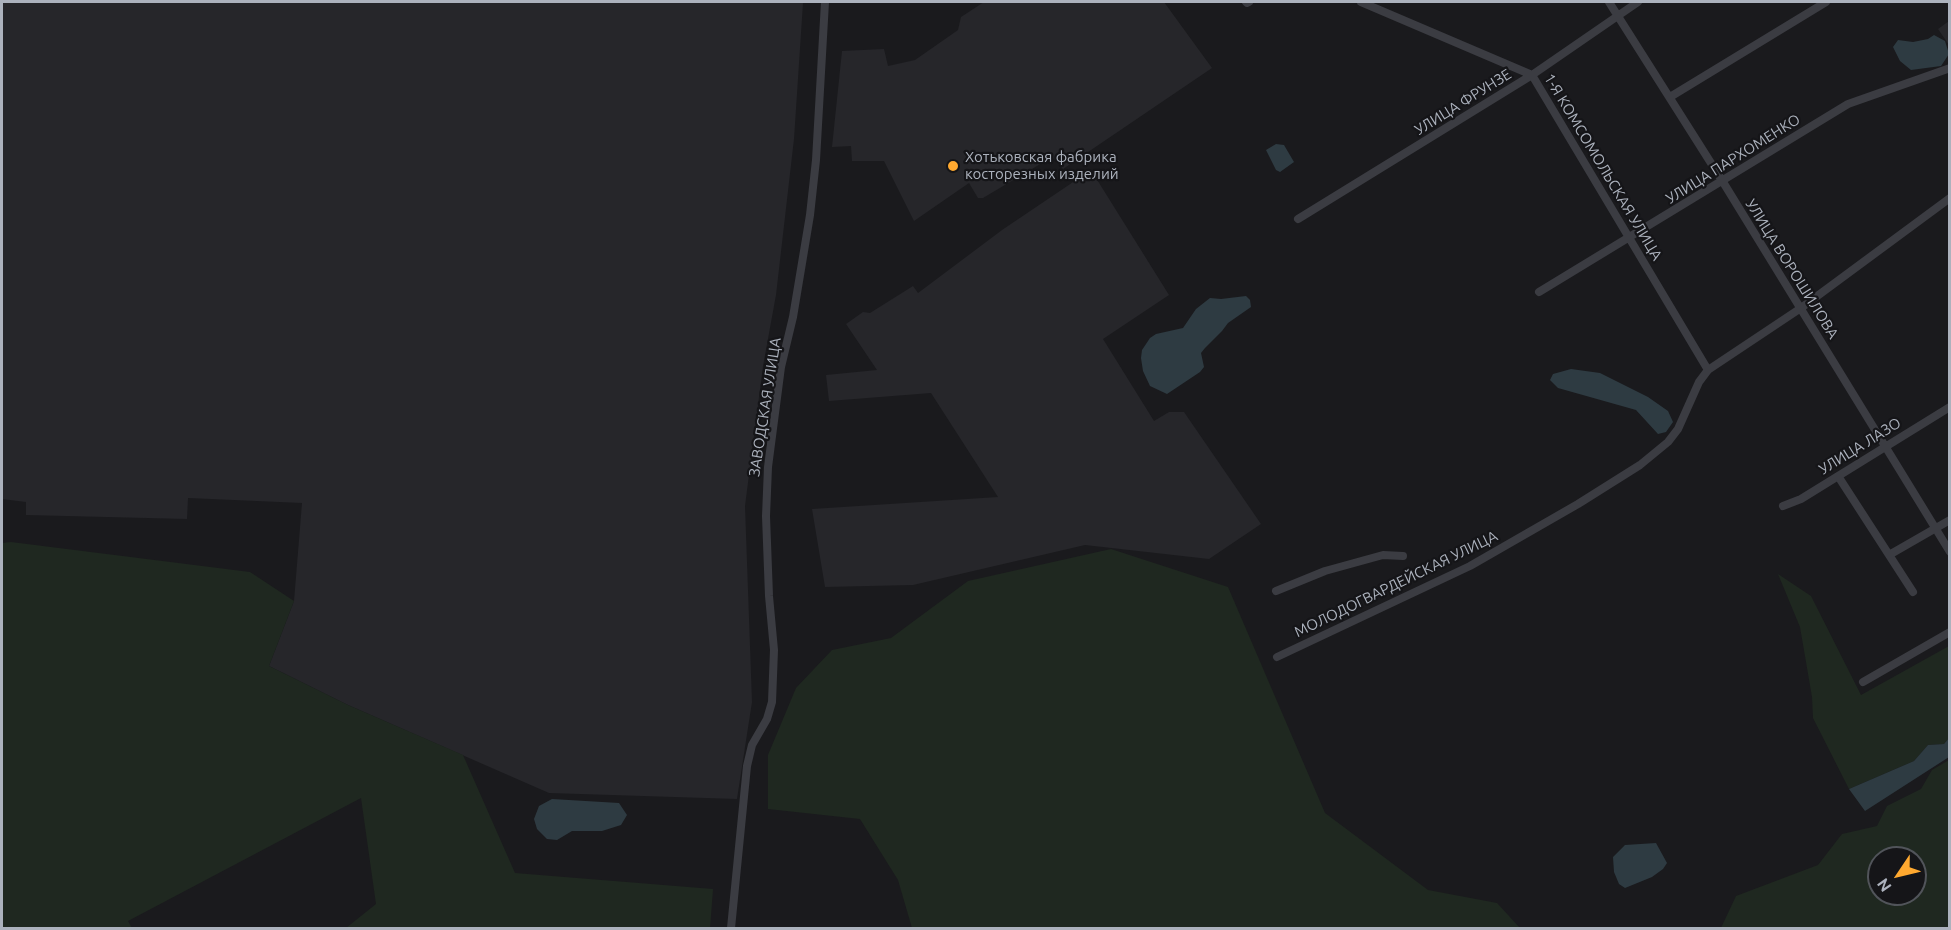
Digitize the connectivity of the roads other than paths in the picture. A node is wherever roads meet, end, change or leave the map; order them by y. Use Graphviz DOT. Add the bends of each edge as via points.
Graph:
graph roads {
  1 [pos="825,2"];
  2 [pos="1361,2"];
  3 [pos="1610,2"];
  4 [pos="1638,2"];
  5 [pos="1826,2"];
  6 [pos="1618,16"];
  7 [pos="1950,68"];
  8 [pos="1532,75"];
  9 [pos="1670,97"];
  10 [pos="1723,182"];
  11 [pos="1950,198"];
  12 [pos="1298,219"];
  13 [pos="1630,238"];
  14 [pos="1539,292"];
  15 [pos="1801,308"];
  16 [pos="1708,370"];
  17 [pos="1950,407"];
  18 [pos="1886,446"];
  19 [pos="1838,476"];
  20 [pos="1783,506"];
  21 [pos="1950,520"];
  22 [pos="1935,528"];
  23 [pos="1950,552"];
  24 [pos="1889,555"];
  25 [pos="1403,556"];
  26 [pos="1276,591"];
  27 [pos="1913,592"];
  28 [pos="1950,632"];
  29 [pos="1276,657"];
  30 [pos="1863,682"];
  31 [pos="732,928"];
  1 -- 31 [label="street, ЗАВОДСКАЯ УЛИЦА" via="810,214 781,367 768,467 769,596 774,650 771,712 749,756"];
  2 -- 8 [label="street, 1-Я КОМСОМОЛЬСКАЯ УЛИЦА"];
  3 -- 6 [label="street, УЛИЦА ВОРОШИЛОВА"];
  4 -- 6 [label="street, УЛИЦА ФРУНЗЕ"];
  5 -- 9 [label="street"];
  6 -- 8 [label="street, УЛИЦА ФРУНЗЕ"];
  6 -- 9 [label="street, УЛИЦА ВОРОШИЛОВА"];
  7 -- 10 [label="street, УЛИЦА ПАРХОМЕНКО" via="1848,104"];
  8 -- 12 [label="street, УЛИЦА ФРУНЗЕ"];
  8 -- 13 [label="street, 1-Я КОМСОМОЛЬСКАЯ УЛИЦА"];
  9 -- 10 [label="street, УЛИЦА ВОРОШИЛОВА"];
  10 -- 13 [label="street, УЛИЦА ПАРХОМЕНКО"];
  10 -- 15 [label="street, УЛИЦА ВОРОШИЛОВА"];
  11 -- 15 [label="street"];
  13 -- 14 [label="street, УЛИЦА ПАРХОМЕНКО"];
  13 -- 16 [label="street, 1-Я КОМСОМОЛЬСКАЯ УЛИЦА"];
  15 -- 16 [label="street"];
  15 -- 18 [label="street, УЛИЦА ВОРОШИЛОВА"];
  16 -- 29 [label="street, МОЛОДОГВАРДЕЙСКАЯ УЛИЦА" via="1678,429 1640,465 1470,566"];
  17 -- 18 [label="street, УЛИЦА ЛАЗО"];
  18 -- 19 [label="street, УЛИЦА ЛАЗО"];
  18 -- 22 [label="street, УЛИЦА ВОРОШИЛОВА"];
  19 -- 20 [label="street, УЛИЦА ЛАЗО"];
  19 -- 24 [label="street"];
  21 -- 22 [label="street"];
  22 -- 23 [label="street, УЛИЦА ВОРОШИЛОВА"];
  22 -- 24 [label="street"];
  24 -- 27 [label="street"];
  25 -- 26 [label="street" via="1383,555 1326,571"];
  28 -- 30 [label="street"];
}
